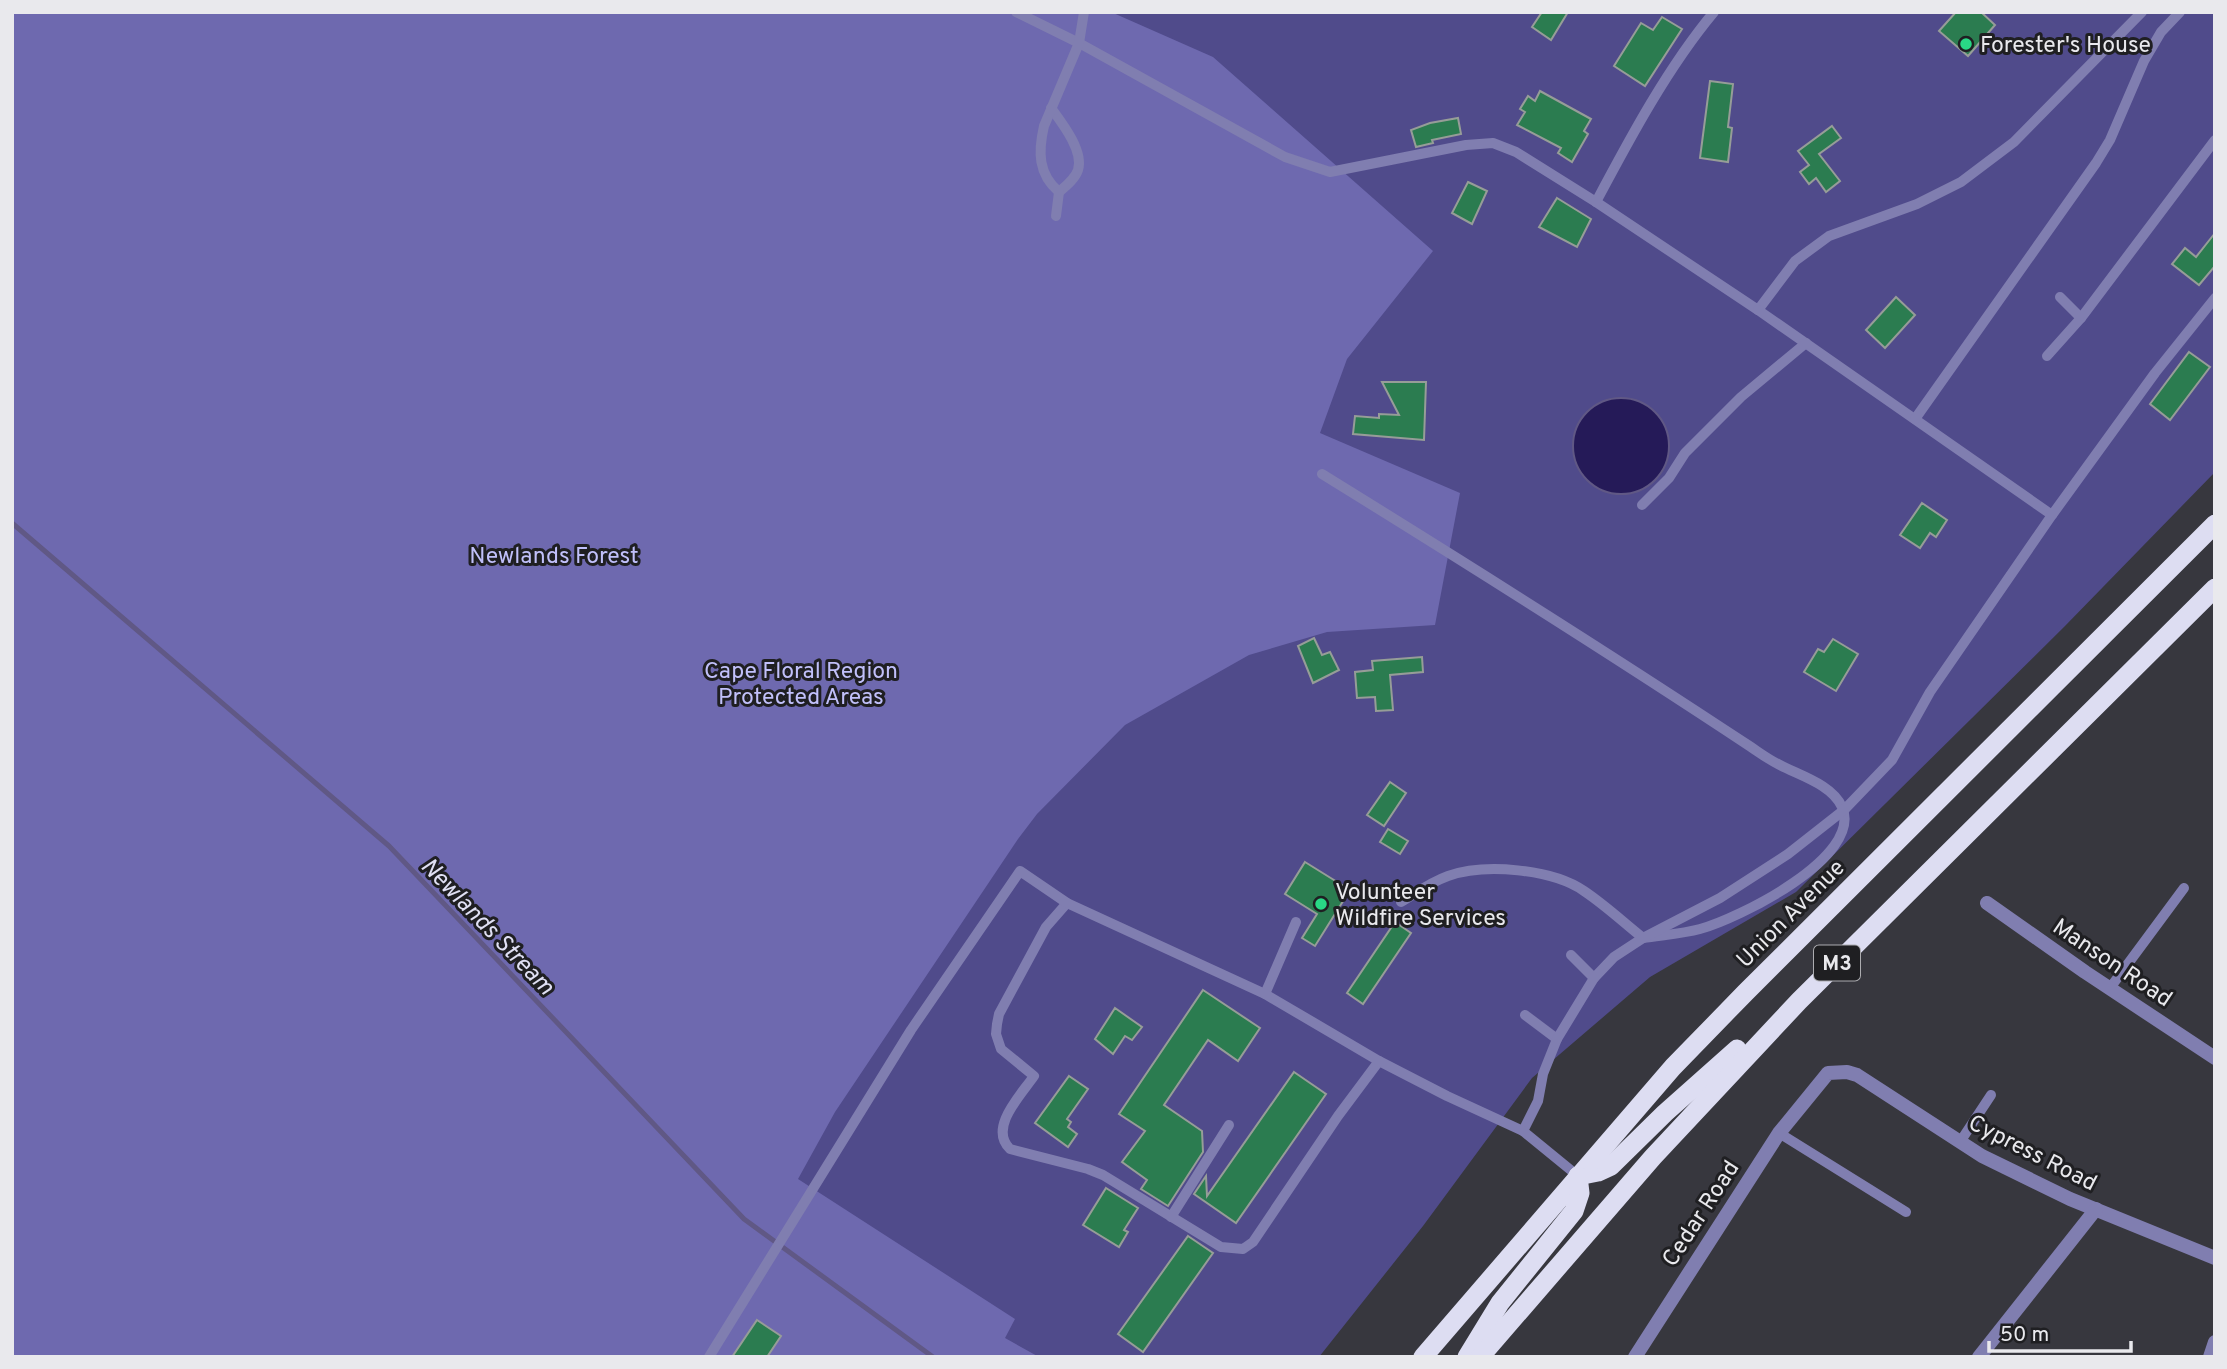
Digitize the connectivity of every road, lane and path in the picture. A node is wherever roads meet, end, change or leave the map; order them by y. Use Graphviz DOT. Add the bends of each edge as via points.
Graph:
graph roads {
  1 [pos="1016,12"];
  2 [pos="1084,12"];
  3 [pos="1714,12"];
  4 [pos="2142,12"];
  5 [pos="2180,12"];
  6 [pos="1079,43"];
  7 [pos="1051,108"];
  8 [pos="2215,140"];
  9 [pos="1059,192"];
  10 [pos="1596,202"];
  11 [pos="1056,216"];
  12 [pos="2060,297"];
  13 [pos="2215,298"];
  14 [pos="1758,310"];
  15 [pos="2081,318"];
  16 [pos="1806,344"];
  17 [pos="2047,356"];
  18 [pos="1915,419"];
  19 [pos="1322,474"];
  20 [pos="1642,505"];
  21 [pos="2052,515"];
  22 [pos="2215,524"];
  23 [pos="2215,588"];
  24 [pos="1844,810"];
  25 [pos="2184,888"];
  26 [pos="1401,902"];
  27 [pos="1067,903"];
  28 [pos="1987,903"];
  29 [pos="1296,922"];
  30 [pos="1643,938"];
  31 [pos="1571,955"];
  32 [pos="1594,978"];
  33 [pos="2110,988"];
  34 [pos="1265,994"];
  35 [pos="1799,1001"];
  36 [pos="1525,1015"];
  37 [pos="1557,1039"];
  38 [pos="2215,1058"];
  39 [pos="1379,1061"];
  40 [pos="1991,1095"];
  41 [pos="1807,1097"];
  42 [pos="1229,1125"];
  43 [pos="1522,1130"];
  44 [pos="1779,1133"];
  45 [pos="1960,1142"];
  46 [pos="1578,1176"];
  47 [pos="2096,1209"];
  48 [pos="1906,1212"];
  49 [pos="1171,1217"];
  50 [pos="2215,1258"];
  51 [pos="2215,1342"];
  52 [pos="1639,1355"];
  53 [pos="709,1357"];
  54 [pos="1423,1357"];
  55 [pos="1467,1357"];
  56 [pos="1480,1357"];
  57 [pos="1979,1357"];
  58 [pos="2210,1357"];
  1 -- 6 [label="lane"];
  2 -- 6 [label="lane"];
  3 -- 10 [label="lane" via="1675,67"];
  4 -- 14 [label="lane" via="2014,142 1961,182 1917,204 1829,236 1795,261"];
  5 -- 18 [label="lane" via="2144,61 2096,163"];
  6 -- 7 [label="lane"];
  6 -- 10 [label="lane" via="1285,157 1330,172 1493,143 1516,152"];
  7 -- 9 [label="lane" via="1040,155 1043,172"];
  7 -- 9 [label="lane" via="1079,157 1074,178"];
  8 -- 15 [label="lane"];
  9 -- 11 [label="lane"];
  10 -- 14 [label="lane"];
  12 -- 15 [label="lane"];
  13 -- 21 [label="lane"];
  14 -- 16 [label="lane"];
  15 -- 17 [label="lane"];
  16 -- 18 [label="lane"];
  16 -- 20 [label="lane" via="1741,397"];
  18 -- 21 [label="lane"];
  19 -- 24 [label="lane" via="1774,762 1827,789"];
  21 -- 24 [label="lane" via="1930,692 1892,760"];
  22 -- 46 [label="highway, Union Avenue / M3" via="1746,992"];
  23 -- 35 [label="highway, M3"];
  24 -- 30 [label="lane" via="1763,872"];
  24 -- 30 [label="lane" via="1842,834 1829,854 1791,886 1748,911 1701,929"];
  25 -- 33 [label="lane"];
  26 -- 30 [label="lane" via="1448,876 1517,871 1566,881 1583,890"];
  27 -- 34 [label="lane"];
  27 -- 49 [label="lane" via="1046,927 999,1014 996,1034 1001,1049 1034,1076 1003,1126 1004,1143 1020,1153 1103,1175"];
  27 -- 53 [label="lane" via="1020,870 911,1030"];
  28 -- 33 [label="street, Manson Road"];
  29 -- 34 [label="lane"];
  30 -- 32 [label="lane" via="1614,957"];
  31 -- 32 [label="lane"];
  32 -- 37 [label="lane"];
  33 -- 38 [label="street, Manson Road"];
  34 -- 39 [label="lane"];
  35 -- 46 [label="highway" via="1755,1033 1611,1166"];
  35 -- 56 [label="highway, M3" via="1653,1157"];
  36 -- 37 [label="lane"];
  37 -- 43 [label="lane" via="1538,1101"];
  39 -- 43 [label="lane"];
  39 -- 49 [label="lane" via="1243,1250 1221,1247"];
  40 -- 45 [label="lane"];
  41 -- 44 [label="street, Cedar Road"];
  41 -- 45 [label="street, Cypress Road" via="1828,1073 1847,1072"];
  42 -- 49 [label="lane"];
  43 -- 46 [label="lane"];
  44 -- 48 [label="lane"];
  44 -- 52 [label="street, Cedar Road"];
  45 -- 47 [label="street, Cypress Road"];
  46 -- 54 [label="highway, Union Avenue / M3"];
  46 -- 55 [label="highway" via="1580,1193 1574,1211 1500,1303"];
  47 -- 50 [label="street, Cypress Road"];
  47 -- 57 [label="street"];
  51 -- 58 [label="street"];
}
